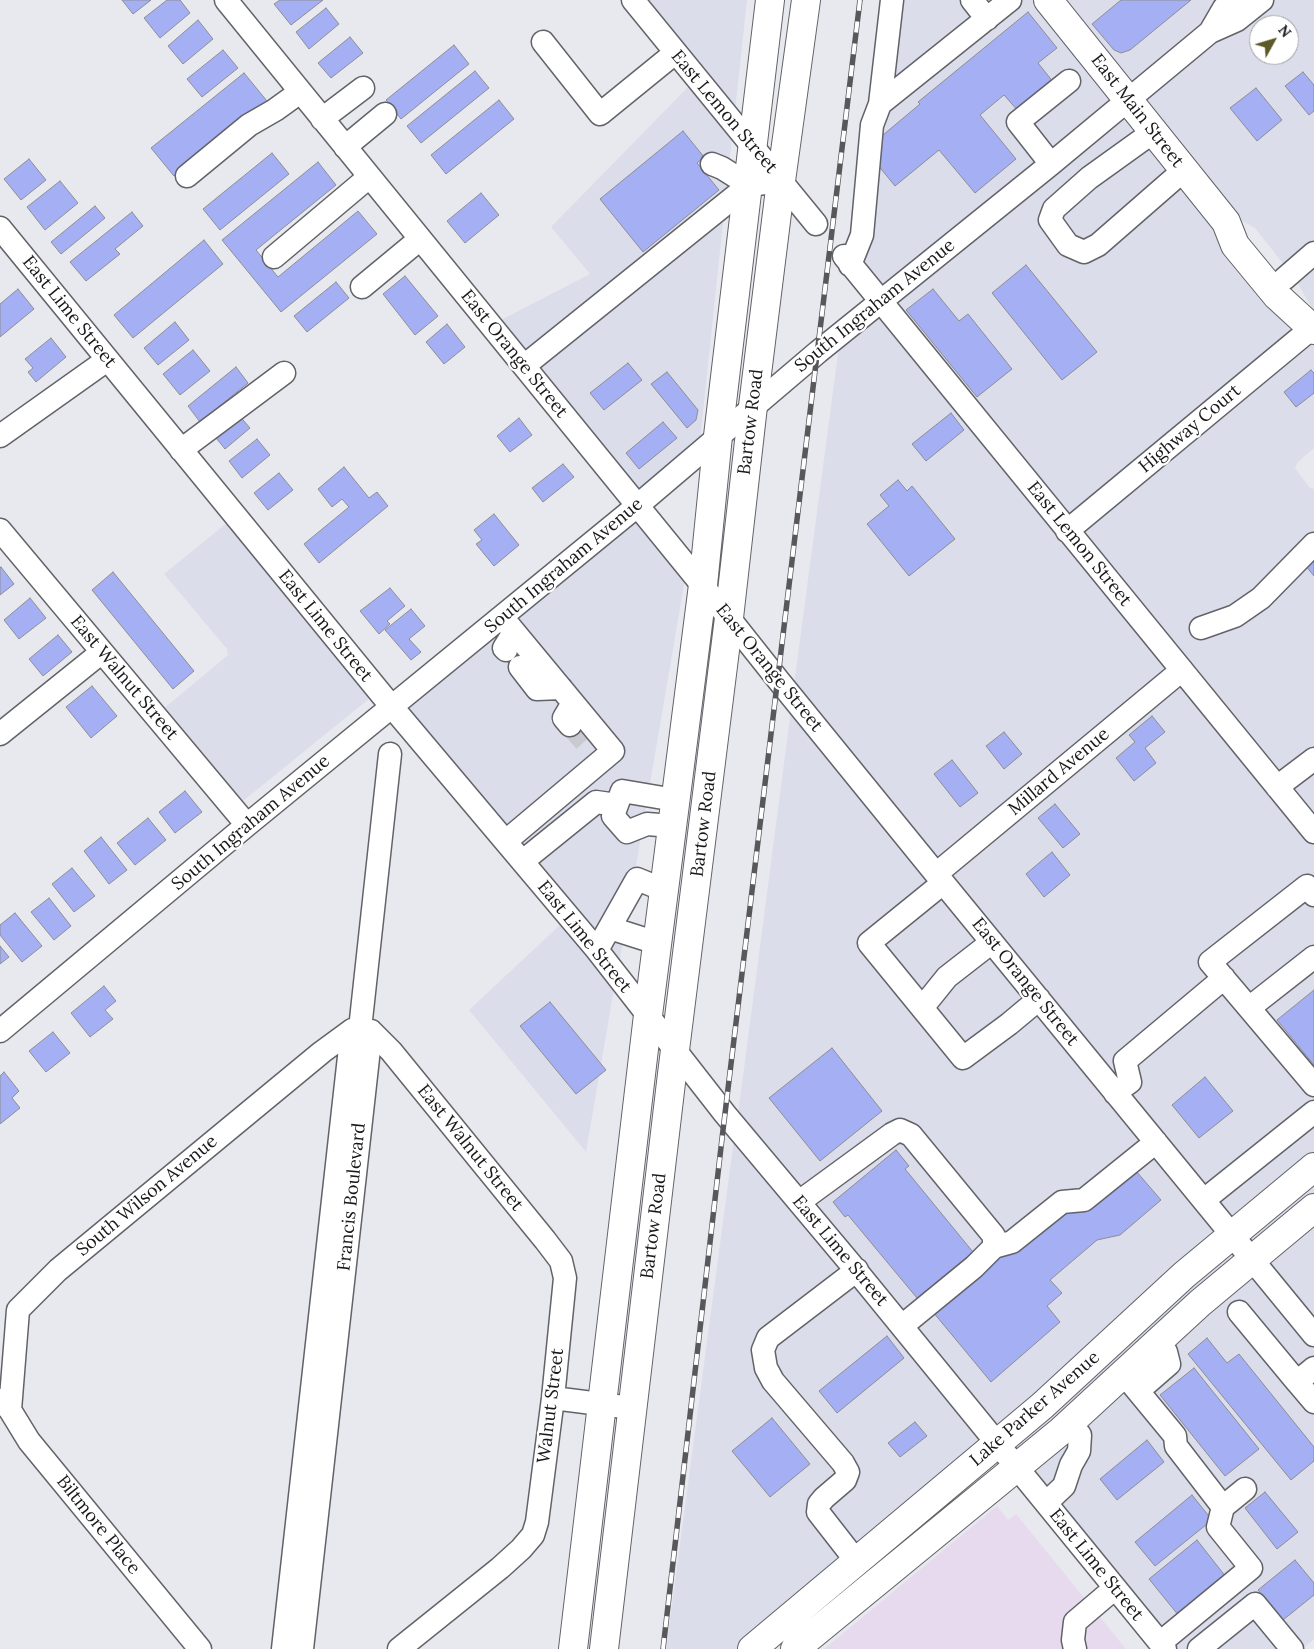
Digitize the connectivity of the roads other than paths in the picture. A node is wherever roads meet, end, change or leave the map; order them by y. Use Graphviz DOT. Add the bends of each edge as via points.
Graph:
graph roads {
  1 [pos="226,0"];
  2 [pos="633,0"];
  3 [pos="770,0"];
  4 [pos="806,0"];
  5 [pos="892,0"];
  6 [pos="972,0"];
  7 [pos="1010,0"];
  8 [pos="1233,0"];
  9 [pos="1262,0"];
  10 [pos="1051,1"];
  11 [pos="988,19"];
  12 [pos="1210,32"];
  13 [pos="543,42"];
  14 [pos="675,52"];
  15 [pos="1069,81"];
  16 [pos="363,88"];
  17 [pos="300,92"];
  18 [pos="1128,100"];
  19 [pos="880,104"];
  20 [pos="384,114"];
  21 [pos="322,119"];
  22 [pos="1153,132"];
  23 [pos="344,147"];
  24 [pos="753,147"];
  25 [pos="712,164"];
  26 [pos="1051,164"];
  27 [pos="1184,170"];
  28 [pos="187,176"];
  29 [pos="370,177"];
  30 [pos="781,181"];
  31 [pos="749,185"];
  32 [pos="1226,222"];
  33 [pos="816,224"];
  34 [pos="0,228"];
  35 [pos="420,239"];
  36 [pos="1314,253"];
  37 [pos="274,257"];
  38 [pos="1284,279"];
  39 [pos="362,288"];
  40 [pos="881,302"];
  41 [pos="1312,321"];
  42 [pos="108,360"];
  43 [pos="524,366"];
  44 [pos="284,373"];
  45 [pos="753,406"];
  46 [pos="0,436"];
  47 [pos="718,436"];
  48 [pos="181,450"];
  49 [pos="637,506"];
  50 [pos="0,530"];
  51 [pos="1067,531"];
  52 [pos="1314,544"];
  53 [pos="703,585"];
  54 [pos="730,618"];
  55 [pos="1201,628"];
  56 [pos="510,642"];
  57 [pos="102,652"];
  58 [pos="1182,670"];
  59 [pos="567,696"];
  60 [pos="392,707"];
  61 [pos="570,725"];
  62 [pos="2,729"];
  63 [pos="390,754"];
  64 [pos="1314,759"];
  65 [pos="1277,787"];
  66 [pos="617,805"];
  67 [pos="661,812"];
  68 [pos="247,826"];
  69 [pos="1314,832"];
  70 [pos="506,841"];
  71 [pos="523,861"];
  72 [pos="940,878"];
  73 [pos="664,890"];
  74 [pos="1314,895"];
  75 [pos="610,928"];
  76 [pos="992,942"];
  77 [pos="657,943"];
  78 [pos="597,950"];
  79 [pos="1314,958"];
  80 [pos="1224,978"];
  81 [pos="1039,999"];
  82 [pos="922,1008"];
  83 [pos="1249,1008"];
  84 [pos="648,1015"];
  85 [pos="361,1030"];
  86 [pos="0,1031"];
  87 [pos="675,1050"];
  88 [pos="1314,1085"];
  89 [pos="1116,1093"];
  90 [pos="1314,1112"];
  91 [pos="1156,1142"];
  92 [pos="1314,1167"];
  93 [pos="1204,1200"];
  94 [pos="799,1202"];
  95 [pos="1314,1208"];
  96 [pos="1232,1234"];
  97 [pos="994,1247"];
  98 [pos="1252,1259"];
  99 [pos="563,1270"];
  100 [pos="857,1270"];
  101 [pos="1239,1312"];
  102 [pos="9,1315"];
  103 [pos="902,1326"];
  104 [pos="1314,1335"];
  105 [pos="1306,1375"];
  106 [pos="1130,1382"];
  107 [pos="553,1398"];
  108 [pos="1314,1402"];
  109 [pos="602,1404"];
  110 [pos="5,1405"];
  111 [pos="632,1408"];
  112 [pos="1070,1423"];
  113 [pos="997,1444"];
  114 [pos="1017,1468"];
  115 [pos="1245,1489"];
  116 [pos="310,1494"];
  117 [pos="1046,1503"];
  118 [pos="1223,1507"];
  119 [pos="857,1562"];
  120 [pos="1115,1588"];
  121 [pos="1162,1646"];
  122 [pos="200,1649"];
  123 [pos="283,1649"];
  124 [pos="302,1649"];
  125 [pos="399,1649"];
  126 [pos="573,1649"];
  127 [pos="604,1649"];
  128 [pos="752,1649"];
  129 [pos="795,1649"];
  130 [pos="1075,1649"];
  131 [pos="1199,1649"];
  132 [pos="1292,1649"];
  1 -- 17 [label="street, East Orange Street"];
  2 -- 14 [label="street, East Lemon Street"];
  3 -- 24 [label="main road, Bartow Road"];
  4 -- 30 [label="main road, Bartow Road"];
  5 -- 19 [label="street"];
  6 -- 11 [label="street"];
  7 -- 11 [label="street"];
  8 -- 12 [label="street" via="1224,8"];
  9 -- 12 [label="street" via="1237,20"];
  10 -- 18 [label="main road, East Main Street"];
  11 -- 19 [label="street"];
  12 -- 18 [label="street, South Ingraham Avenue"];
  13 -- 14 [label="street" via="600,114"];
  14 -- 24 [label="street, East Lemon Street"];
  15 -- 26 [label="street" via="1018,122"];
  16 -- 21 [label="street"];
  17 -- 21 [label="street, East Orange Street"];
  17 -- 28 [label="street" via="249,125"];
  18 -- 22 [label="main road, East Main Street"];
  18 -- 26 [label="street, South Ingraham Avenue"];
  19 -- 40 [label="street, East Lemon Street" via="872,125 862,235 847,261"];
  20 -- 23 [label="street"];
  21 -- 23 [label="street, East Orange Street"];
  22 -- 27 [label="main road, East Main Street"];
  22 -- 27 [label="street" via="1089,178 1054,209 1050,220 1068,245 1084,252 1098,245"];
  23 -- 29 [label="street, East Orange Street"];
  24 -- 30 [label="street, East Lemon Street"];
  24 -- 31 [label="main road, Bartow Road"];
  25 -- 31 [label="street"];
  26 -- 40 [label="street, South Ingraham Avenue"];
  27 -- 32 [label="main road, East Main Street"];
  29 -- 35 [label="street, East Orange Street"];
  29 -- 37 [label="street"];
  30 -- 31 [label="street"];
  30 -- 33 [label="street, East Lemon Street"];
  30 -- 45 [label="main road, Bartow Road"];
  31 -- 43 [label="street"];
  31 -- 47 [label="main road, Bartow Road"];
  32 -- 38 [label="main road, East Main Street" via="1248,234"];
  32 -- 41 [label="main road, East Main Street" via="1235,245 1277,296"];
  34 -- 42 [label="street, East Lime Street"];
  35 -- 39 [label="street"];
  35 -- 43 [label="street, East Orange Street"];
  36 -- 38 [label="street"];
  38 -- 41 [label="main road, East Main Street"];
  40 -- 45 [label="street, South Ingraham Avenue"];
  40 -- 51 [label="street, East Lemon Street"];
  41 -- 51 [label="street, Highway Court"];
  42 -- 46 [label="street"];
  42 -- 48 [label="street, East Lime Street"];
  43 -- 49 [label="street, East Orange Street"];
  44 -- 48 [label="street"];
  45 -- 47 [label="street, South Ingraham Avenue"];
  45 -- 54 [label="main road, Bartow Road"];
  47 -- 49 [label="street, South Ingraham Avenue"];
  47 -- 53 [label="main road, Bartow Road"];
  48 -- 60 [label="street, East Lime Street"];
  49 -- 53 [label="street, East Orange Street"];
  49 -- 56 [label="street, South Ingraham Avenue"];
  50 -- 57 [label="street, East Walnut Street"];
  51 -- 58 [label="street, East Lemon Street"];
  52 -- 55 [label="street" via="1261,598 1235,616"];
  53 -- 54 [label="street, East Orange Street"];
  53 -- 67 [label="main road, Bartow Road"];
  54 -- 72 [label="street, East Orange Street"];
  54 -- 87 [label="main road, Bartow Road"];
  56 -- 59 [label="street"];
  56 -- 59 [label="street" via="537,689"];
  56 -- 60 [label="street, South Ingraham Avenue"];
  57 -- 62 [label="street"];
  57 -- 68 [label="street, East Walnut Street"];
  58 -- 65 [label="street, East Lemon Street"];
  58 -- 72 [label="street, Millard Avenue"];
  59 -- 61 [label="street" via="564,718"];
  59 -- 70 [label="street" via="613,751 595,753"];
  60 -- 68 [label="street, South Ingraham Avenue"];
  60 -- 70 [label="street, East Lime Street"];
  63 -- 85 [label="street, Francis Boulevard"];
  64 -- 65 [label="street"];
  65 -- 69 [label="street, East Lemon Street"];
  66 -- 67 [label="street" via="622,792"];
  66 -- 67 [label="street" via="613,816 627,832"];
  66 -- 71 [label="street" via="596,802"];
  67 -- 73 [label="main road, Bartow Road"];
  68 -- 86 [label="street, South Ingraham Avenue"];
  70 -- 71 [label="street, East Lime Street"];
  71 -- 78 [label="street, East Lime Street"];
  72 -- 76 [label="street, East Orange Street"];
  72 -- 82 [label="street, Millard Avenue" via="868,943"];
  73 -- 75 [label="street" via="637,879"];
  73 -- 77 [label="main road, Bartow Road"];
  74 -- 80 [label="street" via="1307,886 1210,962"];
  75 -- 77 [label="street"];
  75 -- 78 [label="street"];
  76 -- 81 [label="street, East Orange Street"];
  76 -- 82 [label="street" via="947,977"];
  77 -- 84 [label="main road, Bartow Road"];
  78 -- 84 [label="street, East Lime Street"];
  79 -- 83 [label="street"];
  80 -- 83 [label="street"];
  80 -- 89 [label="street" via="1125,1061 1130,1082"];
  81 -- 82 [label="street" via="963,1058"];
  81 -- 89 [label="street, East Orange Street"];
  83 -- 88 [label="street"];
  84 -- 87 [label="street, East Lime Street"];
  84 -- 109 [label="main road, Bartow Road"];
  85 -- 99 [label="street, East Walnut Street" via="391,1051 545,1240 561,1261"];
  85 -- 102 [label="street, South Wilson Avenue" via="322,1052 58,1270"];
  85 -- 116 [label="street, Francis Boulevard"];
  87 -- 94 [label="street, East Lime Street"];
  87 -- 111 [label="main road, Bartow Road"];
  89 -- 91 [label="street, East Orange Street"];
  90 -- 93 [label="street"];
  91 -- 93 [label="street, East Orange Street"];
  91 -- 97 [label="street" via="1084,1200 1062,1202 1012,1242"];
  92 -- 96 [label="main road, Lake Parker Avenue"];
  93 -- 96 [label="street, East Orange Street"];
  94 -- 97 [label="street" via="900,1130 911,1135 994,1236"];
  94 -- 100 [label="street, East Lime Street"];
  95 -- 98 [label="main road, Lake Parker Avenue"];
  96 -- 98 [label="street, East Orange Street"];
  96 -- 113 [label="main road, Lake Parker Avenue"];
  97 -- 103 [label="street"];
  98 -- 104 [label="street, East Orange Street"];
  98 -- 106 [label="main road, Lake Parker Avenue" via="1159,1340"];
  99 -- 107 [label="street, Walnut Street"];
  100 -- 103 [label="street, East Lime Street"];
  100 -- 119 [label="street" via="768,1338 763,1350 766,1368 774,1381 848,1472 845,1480 819,1504 818,1512"];
  101 -- 105 [label="street"];
  102 -- 110 [label="street, South Wilson Avenue"];
  103 -- 113 [label="street, East Lime Street"];
  105 -- 108 [label="street"];
  106 -- 112 [label="main road, Lake Parker Avenue"];
  106 -- 118 [label="street" via="1175,1436 1176,1446"];
  107 -- 109 [label="street"];
  107 -- 125 [label="street, Walnut Street" via="537,1522 530,1539 500,1568"];
  109 -- 111 [label="street"];
  109 -- 126 [label="main road, Bartow Road"];
  110 -- 122 [label="street, Biltmore Place" via="29,1441"];
  111 -- 127 [label="main road, Bartow Road"];
  112 -- 114 [label="main road, Lake Parker Avenue"];
  112 -- 117 [label="street" via="1080,1436 1079,1451 1064,1486"];
  113 -- 114 [label="street, East Lime Street"];
  113 -- 119 [label="main road, Lake Parker Avenue"];
  114 -- 117 [label="street, East Lime Street"];
  114 -- 129 [label="main road, Lake Parker Avenue"];
  115 -- 118 [label="street"];
  116 -- 123 [label="street, Francis Boulevard"];
  116 -- 124 [label="street, Francis Boulevard"];
  117 -- 120 [label="street, East Lime Street"];
  118 -- 121 [label="street" via="1218,1527 1251,1568"];
  119 -- 128 [label="main road, Lake Parker Avenue"];
  120 -- 121 [label="street, East Lime Street"];
  120 -- 130 [label="street" via="1075,1622"];
  131 -- 132 [label="street" via="1255,1604"];
}
